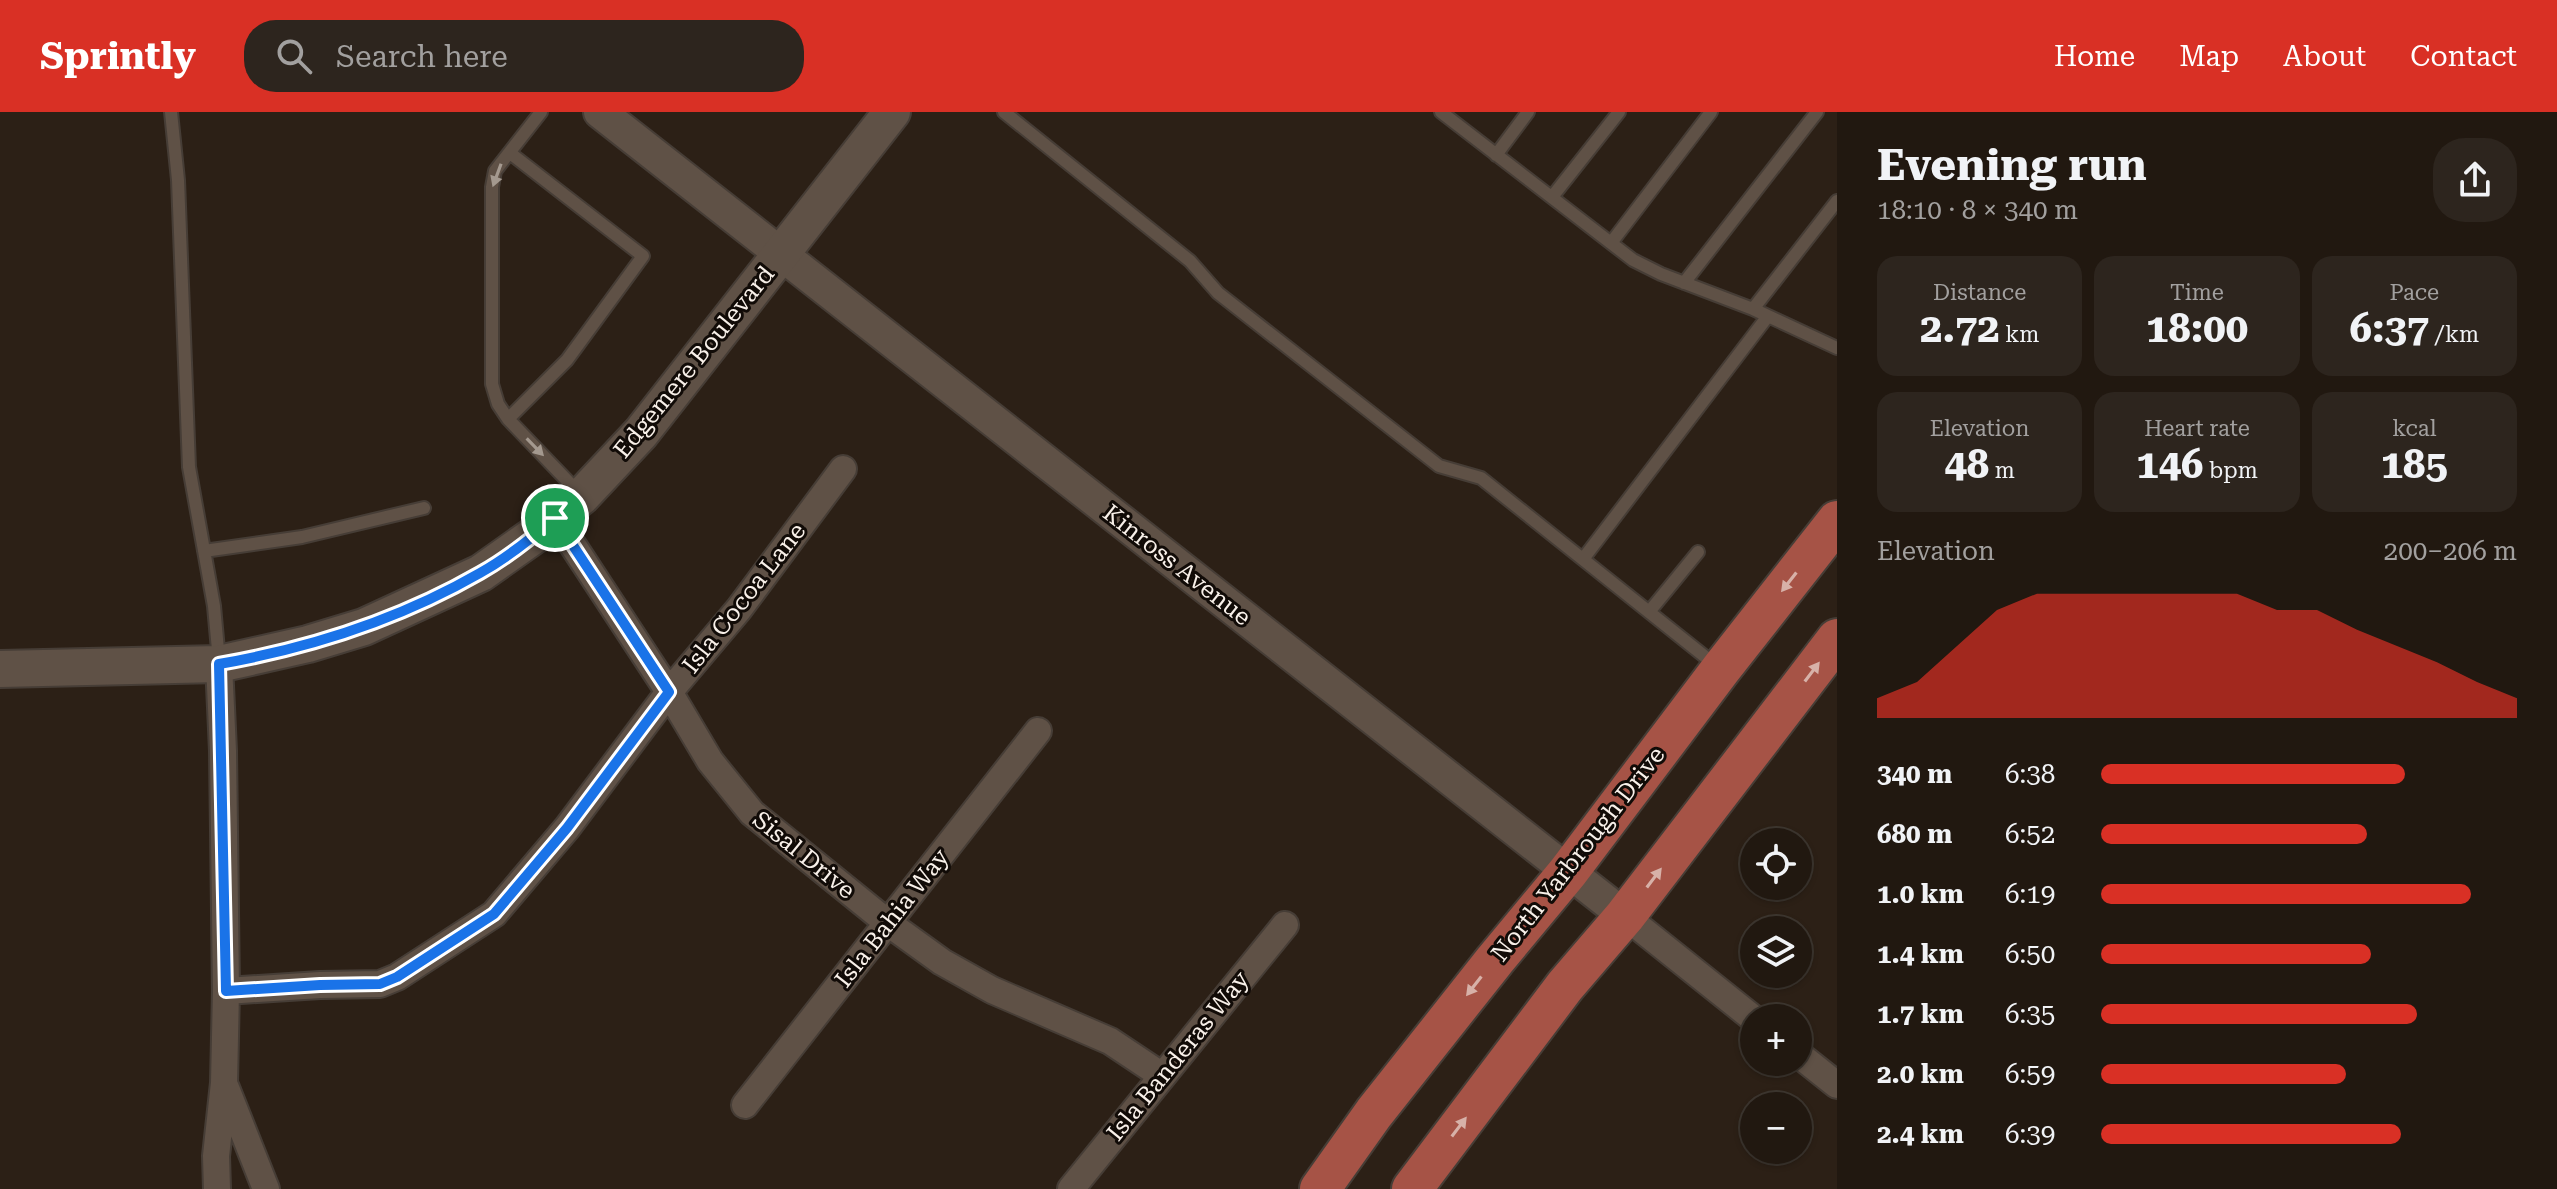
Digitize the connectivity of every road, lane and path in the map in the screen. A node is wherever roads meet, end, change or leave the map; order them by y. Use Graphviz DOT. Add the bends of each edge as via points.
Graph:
graph roads {
  1 [pos="171,112"];
  2 [pos="541,112"];
  3 [pos="600,112"];
  4 [pos="892,112"];
  5 [pos="1441,112"];
  6 [pos="1528,112"];
  7 [pos="1619,112"];
  8 [pos="1711,112"];
  9 [pos="1817,112"];
  10 [pos="1008,113"];
  11 [pos="510,153"];
  12 [pos="1496,155"];
  13 [pos="1552,197"];
  14 [pos="1837,201"];
  15 [pos="1611,243"];
  16 [pos="782,255"];
  17 [pos="1684,283"];
  18 [pos="1753,309"];
  19 [pos="1768,316"];
  20 [pos="1837,348"];
  21 [pos="508,419"];
  22 [pos="843,469"];
  23 [pos="568,507"];
  24 [pos="424,508"];
  25 [pos="1837,521"];
  26 [pos="204,551"];
  27 [pos="1698,552"];
  28 [pos="1583,559"];
  29 [pos="1649,612"];
  30 [pos="1837,639"];
  31 [pos="219,664"];
  32 [pos="0,669"];
  33 [pos="1721,669"];
  34 [pos="669,692"];
  35 [pos="1038,731"];
  36 [pos="1568,872"];
  37 [pos="1625,916"];
  38 [pos="888,923"];
  39 [pos="1285,925"];
  40 [pos="226,991"];
  41 [pos="1740,1008"];
  42 [pos="1812,1065"];
  43 [pos="1161,1075"];
  44 [pos="224,1083"];
  45 [pos="1837,1085"];
  46 [pos="745,1105"];
  47 [pos="217,1189"];
  48 [pos="266,1189"];
  49 [pos="1071,1189"];
  50 [pos="1320,1189"];
  51 [pos="1412,1189"];
  1 -- 26 [label="lane" via="189,467"];
  2 -- 11 [label="lane"];
  3 -- 16 [label="street, Kinross Avenue"];
  4 -- 16 [label="main road, Edgemere Boulevard"];
  5 -- 12 [label="lane"];
  6 -- 12 [label="lane"];
  7 -- 13 [label="lane"];
  8 -- 15 [label="lane"];
  9 -- 17 [label="lane"];
  10 -- 28 [label="lane" via="1190,261 1218,293 1439,466 1481,478"];
  11 -- 21 [label="lane, one-way" via="495,171 492,187 492,384"];
  11 -- 21 [label="lane" via="643,256 567,360"];
  12 -- 13 [label="lane"];
  13 -- 15 [label="lane"];
  14 -- 18 [label="lane"];
  15 -- 17 [label="lane" via="1633,260"];
  16 -- 23 [label="main road, Edgemere Boulevard" via="641,433"];
  16 -- 36 [label="street, Kinross Avenue"];
  17 -- 18 [label="lane"];
  18 -- 19 [label="lane"];
  19 -- 20 [label="lane"];
  19 -- 28 [label="lane"];
  21 -- 23 [label="lane, one-way"];
  22 -- 34 [label="street, Isla Cocoa Lane" via="739,609"];
  23 -- 31 [label="main road, Edgemere Boulevard" via="481,573 364,627"];
  23 -- 34 [label="street, Sisal Drive"];
  24 -- 26 [label="lane" via="302,537"];
  25 -- 33 [label="main road, North Yarbrough Drive, one-way"];
  26 -- 31 [label="lane"];
  27 -- 29 [label="lane"];
  28 -- 29 [label="lane"];
  29 -- 33 [label="lane"];
  37 -- 30 [label="main road, one-way"];
  31 -- 32 [label="main road, Edgemere Boulevard"];
  31 -- 40 [label="street"];
  33 -- 36 [label="main road, North Yarbrough Drive"];
  34 -- 38 [label="street, Sisal Drive" via="710,761 752,813"];
  34 -- 40 [label="street, Isla Cocoa Lane" via="567,828 494,914 380,984"];
  35 -- 38 [label="street, Isla Bahia Way"];
  36 -- 37 [label="street, Kinross Avenue"];
  36 -- 50 [label="main road, North Yarbrough Drive, one-way" via="1374,1113"];
  37 -- 41 [label="street, Kinross Avenue"];
  51 -- 37 [label="main road, one-way" via="1565,986"];
  38 -- 43 [label="street, Sisal Drive" via="992,990 1110,1041"];
  38 -- 46 [label="street, Isla Bahia Way"];
  39 -- 43 [label="street, Isla Banderas Way"];
  40 -- 44 [label="street"];
  42 -- 45 [label="street"];
  43 -- 49 [label="street, Isla Banderas Way"];
  44 -- 47 [label="street"];
  44 -- 48 [label="street"];
}
